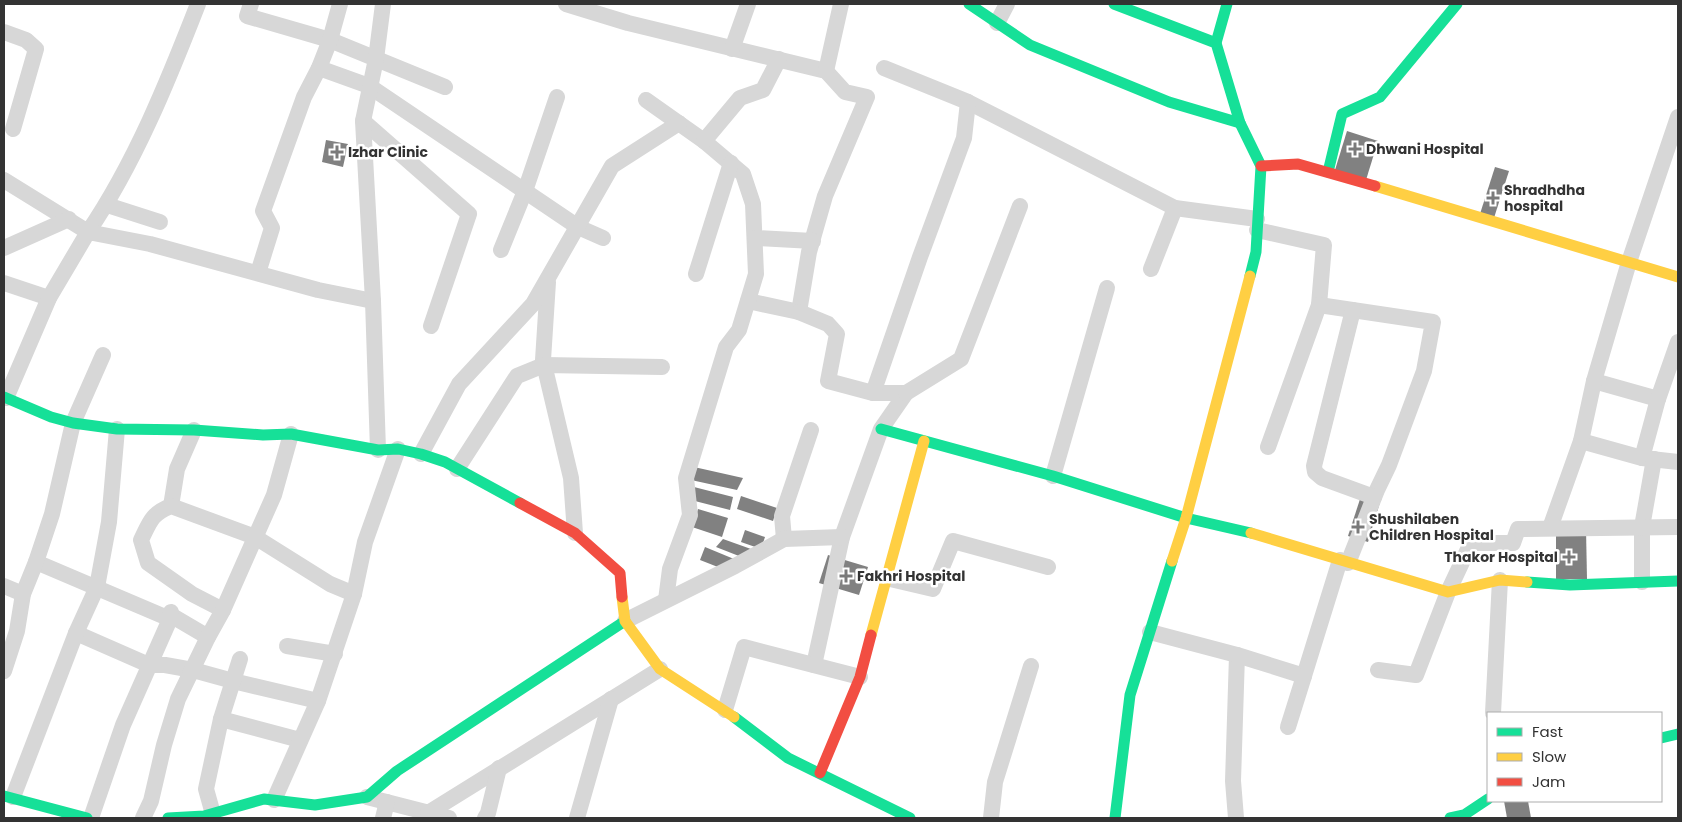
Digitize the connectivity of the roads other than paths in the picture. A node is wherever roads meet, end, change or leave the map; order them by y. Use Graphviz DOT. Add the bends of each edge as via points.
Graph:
graph roads {
  1 [pos="198,4"];
  2 [pos="251,4"];
  3 [pos="340,4"];
  4 [pos="383,4"];
  5 [pos="566,4"];
  6 [pos="748,4"];
  7 [pos="841,4"];
  8 [pos="969,4"];
  9 [pos="1007,4"];
  10 [pos="1114,4"];
  11 [pos="1227,4"];
  12 [pos="1456,4"];
  13 [pos="607,10"];
  14 [pos="997,23"];
  15 [pos="4,32"];
  16 [pos="330,40"];
  17 [pos="1216,42"];
  18 [pos="732,49"];
  19 [pos="376,59"];
  20 [pos="779,59"];
  21 [pos="319,68"];
  22 [pos="884,68"];
  23 [pos="826,71"];
  24 [pos="370,86"];
  25 [pos="445,87"];
  26 [pos="557,96"];
  27 [pos="646,100"];
  28 [pos="968,102"];
  29 [pos="1678,117"];
  30 [pos="363,121"];
  31 [pos="1240,122"];
  32 [pos="679,124"];
  33 [pos="13,129"];
  34 [pos="704,141"];
  35 [pos="731,164"];
  36 [pos="1261,166"];
  37 [pos="1328,172"];
  38 [pos="4,180"];
  39 [pos="525,191"];
  40 [pos="107,205"];
  41 [pos="1020,206"];
  42 [pos="1175,208"];
  43 [pos="69,219"];
  44 [pos="160,222"];
  45 [pos="1257,224"];
  46 [pos="578,227"];
  47 [pos="88,232"];
  48 [pos="603,238"];
  49 [pos="755,238"];
  50 [pos="813,241"];
  51 [pos="4,248"];
  52 [pos="501,250"];
  53 [pos="1629,262"];
  54 [pos="1151,269"];
  55 [pos="258,274"];
  56 [pos="696,274"];
  57 [pos="1678,277"];
  58 [pos="548,278"];
  59 [pos="4,283"];
  60 [pos="1107,288"];
  61 [pos="49,298"];
  62 [pos="373,301"];
  63 [pos="748,301"];
  64 [pos="1319,305"];
  65 [pos="1353,310"];
  66 [pos="799,312"];
  67 [pos="431,326"];
  68 [pos="1678,342"];
  69 [pos="103,355"];
  70 [pos="544,365"];
  71 [pos="662,367"];
  72 [pos="1594,381"];
  73 [pos="873,392"];
  74 [pos="906,393"];
  75 [pos="5,398"];
  76 [pos="1658,399"];
  77 [pos="73,423"];
  78 [pos="117,429"];
  79 [pos="881,429"];
  80 [pos="194,430"];
  81 [pos="811,430"];
  82 [pos="291,434"];
  83 [pos="924,441"];
  84 [pos="1581,441"];
  85 [pos="1268,448"];
  86 [pos="398,449"];
  87 [pos="378,450"];
  88 [pos="421,454"];
  89 [pos="1648,458"];
  90 [pos="1678,462"];
  91 [pos="457,469"];
  92 [pos="1053,476"];
  93 [pos="1374,497"];
  94 [pos="171,506"];
  95 [pos="1186,518"];
  96 [pos="1642,527"];
  97 [pos="1678,527"];
  98 [pos="1550,528"];
  99 [pos="575,533"];
  100 [pos="255,537"];
  101 [pos="842,537"];
  102 [pos="784,539"];
  103 [pos="36,562"];
  104 [pos="1344,562"];
  105 [pos="1048,567"];
  106 [pos="886,578"];
  107 [pos="1500,580"];
  108 [pos="1678,581"];
  109 [pos="1642,582"];
  110 [pos="4,586"];
  111 [pos="97,587"];
  112 [pos="1448,592"];
  113 [pos="23,594"];
  114 [pos="354,594"];
  115 [pos="666,600"];
  116 [pos="223,610"];
  117 [pos="171,615"];
  118 [pos="625,620"];
  119 [pos="1150,632"];
  120 [pos="76,633"];
  121 [pos="208,637"];
  122 [pos="287,646"];
  123 [pos="335,654"];
  124 [pos="1237,655"];
  125 [pos="240,659"];
  126 [pos="149,665"];
  127 [pos="814,665"];
  128 [pos="1032,666"];
  129 [pos="660,669"];
  130 [pos="193,670"];
  131 [pos="1378,670"];
  132 [pos="4,671"];
  133 [pos="1304,676"];
  134 [pos="860,677"];
  135 [pos="233,680"];
  136 [pos="611,699"];
  137 [pos="318,701"];
  138 [pos="725,710"];
  139 [pos="1493,712"];
  140 [pos="221,719"];
  141 [pos="1288,727"];
  142 [pos="1678,734"];
  143 [pos="1662,738"];
  144 [pos="300,740"];
  145 [pos="499,768"];
  146 [pos="820,773"];
  147 [pos="8,797"];
  148 [pos="368,798"];
  149 [pos="274,800"];
  150 [pos="1487,800"];
  151 [pos="385,810"];
  152 [pos="428,813"];
  153 [pos="212,816"];
  154 [pos="1464,817"];
  155 [pos="87,818"];
  156 [pos="91,818"];
  157 [pos="143,818"];
  158 [pos="168,818"];
  159 [pos="449,818"];
  160 [pos="485,818"];
  161 [pos="577,818"];
  162 [pos="910,818"];
  163 [pos="991,818"];
  164 [pos="1115,818"];
  165 [pos="1236,818"];
  166 [pos="1450,818"];
  1 -- 40 [label="street" via="164,90"];
  2 -- 16 [label="street" via="247,16"];
  3 -- 16 [label="street"];
  4 -- 19 [label="street"];
  5 -- 13 [label="street"];
  6 -- 18 [label="street"];
  7 -- 23 [label="street"];
  8 -- 14 [label="street"];
  9 -- 14 [label="street"];
  10 -- 17 [label="street"];
  11 -- 17 [label="street"];
  12 -- 37 [label="street" via="1380,96 1342,114"];
  13 -- 18 [label="street"];
  14 -- 31 [label="street" via="1030,45 1169,102"];
  15 -- 33 [label="street" via="26,40 36,49"];
  16 -- 19 [label="street"];
  16 -- 21 [label="street"];
  17 -- 31 [label="street"];
  18 -- 20 [label="street"];
  19 -- 24 [label="street"];
  19 -- 25 [label="street"];
  20 -- 23 [label="street"];
  20 -- 34 [label="street" via="763,90 740,98"];
  21 -- 24 [label="street"];
  21 -- 55 [label="street" via="304,97 263,211 272,228"];
  22 -- 28 [label="street"];
  23 -- 50 [label="street" via="844,92 867,97 825,196"];
  24 -- 30 [label="street"];
  24 -- 39 [label="street"];
  26 -- 39 [label="street"];
  27 -- 32 [label="street"];
  28 -- 42 [label="street"];
  28 -- 73 [label="street" via="964,138"];
  29 -- 53 [label="street"];
  30 -- 62 [label="street"];
  30 -- 67 [label="street" via="469,214"];
  31 -- 36 [label="street"];
  32 -- 34 [label="street"];
  32 -- 46 [label="street" via="612,166"];
  34 -- 35 [label="street"];
  35 -- 49 [label="street" via="743,174 753,204"];
  35 -- 56 [label="street"];
  36 -- 37 [label="street" via="1298,164"];
  36 -- 45 [label="street"];
  37 -- 53 [label="street"];
  38 -- 43 [label="street"];
  39 -- 46 [label="street"];
  39 -- 52 [label="street"];
  40 -- 44 [label="street"];
  40 -- 47 [label="street"];
  41 -- 74 [label="street" via="961,359"];
  42 -- 45 [label="street"];
  42 -- 54 [label="street"];
  43 -- 47 [label="street"];
  43 -- 51 [label="street"];
  45 -- 64 [label="street" via="1324,245"];
  45 -- 95 [label="street" via="1256,252"];
  46 -- 48 [label="street"];
  46 -- 58 [label="street"];
  47 -- 55 [label="street" via="150,244"];
  47 -- 61 [label="street"];
  49 -- 50 [label="street"];
  49 -- 63 [label="street" via="756,274"];
  50 -- 66 [label="street"];
  53 -- 57 [label="street"];
  53 -- 72 [label="street"];
  55 -- 62 [label="street"];
  58 -- 70 [label="street"];
  58 -- 88 [label="street" via="533,304 459,384"];
  59 -- 61 [label="street"];
  60 -- 92 [label="street"];
  61 -- 75 [label="street"];
  62 -- 87 [label="street"];
  63 -- 66 [label="street"];
  63 -- 115 [label="street" via="738,330 726,347 686,478 690,515 670,569"];
  64 -- 65 [label="street"];
  64 -- 85 [label="street"];
  65 -- 93 [label="street" via="1314,466 1322,478"];
  65 -- 93 [label="street" via="1433,322 1424,371"];
  66 -- 73 [label="street" via="828,324 837,334 828,381"];
  68 -- 76 [label="street"];
  69 -- 77 [label="street"];
  70 -- 71 [label="street"];
  70 -- 91 [label="street" via="517,376"];
  70 -- 99 [label="street" via="570,478"];
  72 -- 76 [label="street"];
  72 -- 84 [label="street"];
  73 -- 74 [label="street"];
  74 -- 79 [label="street"];
  75 -- 77 [label="street"];
  76 -- 89 [label="street"];
  77 -- 78 [label="street"];
  77 -- 103 [label="street" via="52,514"];
  78 -- 80 [label="street"];
  78 -- 111 [label="street" via="109,522"];
  79 -- 83 [label="street"];
  79 -- 101 [label="street"];
  80 -- 82 [label="street"];
  80 -- 94 [label="street" via="177,470"];
  81 -- 102 [label="street" via="782,516"];
  82 -- 87 [label="street"];
  82 -- 100 [label="street" via="274,495"];
  83 -- 92 [label="street"];
  83 -- 106 [label="street"];
  84 -- 89 [label="street"];
  84 -- 98 [label="street"];
  86 -- 87 [label="street"];
  86 -- 88 [label="street"];
  86 -- 114 [label="street" via="365,542"];
  88 -- 91 [label="street"];
  89 -- 90 [label="street"];
  89 -- 96 [label="street"];
  91 -- 99 [label="street"];
  92 -- 95 [label="street"];
  93 -- 104 [label="street"];
  94 -- 100 [label="street"];
  94 -- 116 [label="street" via="159,510 141,540 148,563 192,594"];
  95 -- 104 [label="street" via="1267,537"];
  95 -- 119 [label="street"];
  96 -- 97 [label="street"];
  96 -- 98 [label="street"];
  96 -- 109 [label="street"];
  98 -- 112 [label="street" via="1518,529 1513,543 1471,543"];
  99 -- 118 [label="street" via="620,573"];
  100 -- 114 [label="street" via="330,584"];
  100 -- 116 [label="street"];
  101 -- 102 [label="street"];
  101 -- 127 [label="street"];
  102 -- 115 [label="street"];
  103 -- 111 [label="street"];
  103 -- 113 [label="street"];
  104 -- 112 [label="street"];
  104 -- 133 [label="street"];
  105 -- 106 [label="street" via="953,541 933,590"];
  106 -- 134 [label="street"];
  107 -- 109 [label="street" via="1570,585"];
  107 -- 112 [label="street"];
  107 -- 139 [label="street"];
  108 -- 109 [label="street"];
  110 -- 113 [label="street"];
  111 -- 117 [label="street"];
  111 -- 120 [label="street"];
  112 -- 131 [label="street" via="1416,675"];
  113 -- 132 [label="street"];
  114 -- 123 [label="street"];
  115 -- 118 [label="street"];
  116 -- 121 [label="street"];
  117 -- 121 [label="street"];
  117 -- 126 [label="street"];
  118 -- 129 [label="street"];
  118 -- 148 [label="street" via="397,770"];
  119 -- 124 [label="street"];
  119 -- 164 [label="street" via="1130,694"];
  120 -- 126 [label="street"];
  120 -- 147 [label="street"];
  121 -- 130 [label="street"];
  122 -- 123 [label="street"];
  123 -- 137 [label="street"];
  124 -- 133 [label="street"];
  124 -- 165 [label="street" via="1233,781"];
  125 -- 135 [label="street"];
  126 -- 130 [label="street"];
  126 -- 156 [label="street" via="123,725"];
  127 -- 134 [label="street"];
  127 -- 138 [label="street" via="744,647"];
  128 -- 163 [label="street" via="995,782"];
  129 -- 136 [label="street"];
  129 -- 138 [label="street"];
  130 -- 135 [label="street"];
  130 -- 157 [label="street" via="178,698 151,801"];
  133 -- 141 [label="street"];
  134 -- 146 [label="street"];
  135 -- 137 [label="street"];
  135 -- 140 [label="street"];
  136 -- 145 [label="street"];
  136 -- 161 [label="street"];
  137 -- 144 [label="street"];
  138 -- 146 [label="street" via="788,758"];
  140 -- 144 [label="street"];
  140 -- 153 [label="street" via="206,789"];
  142 -- 143 [label="street"];
  144 -- 149 [label="street"];
  145 -- 152 [label="street"];
  145 -- 160 [label="street"];
  146 -- 162 [label="street"];
  147 -- 155 [label="street"];
  148 -- 149 [label="street" via="315,805"];
  148 -- 151 [label="street"];
  149 -- 153 [label="street" via="264,799"];
  150 -- 154 [label="street"];
  151 -- 152 [label="street"];
  152 -- 159 [label="street"];
  153 -- 158 [label="street"];
  154 -- 166 [label="street"];
}
